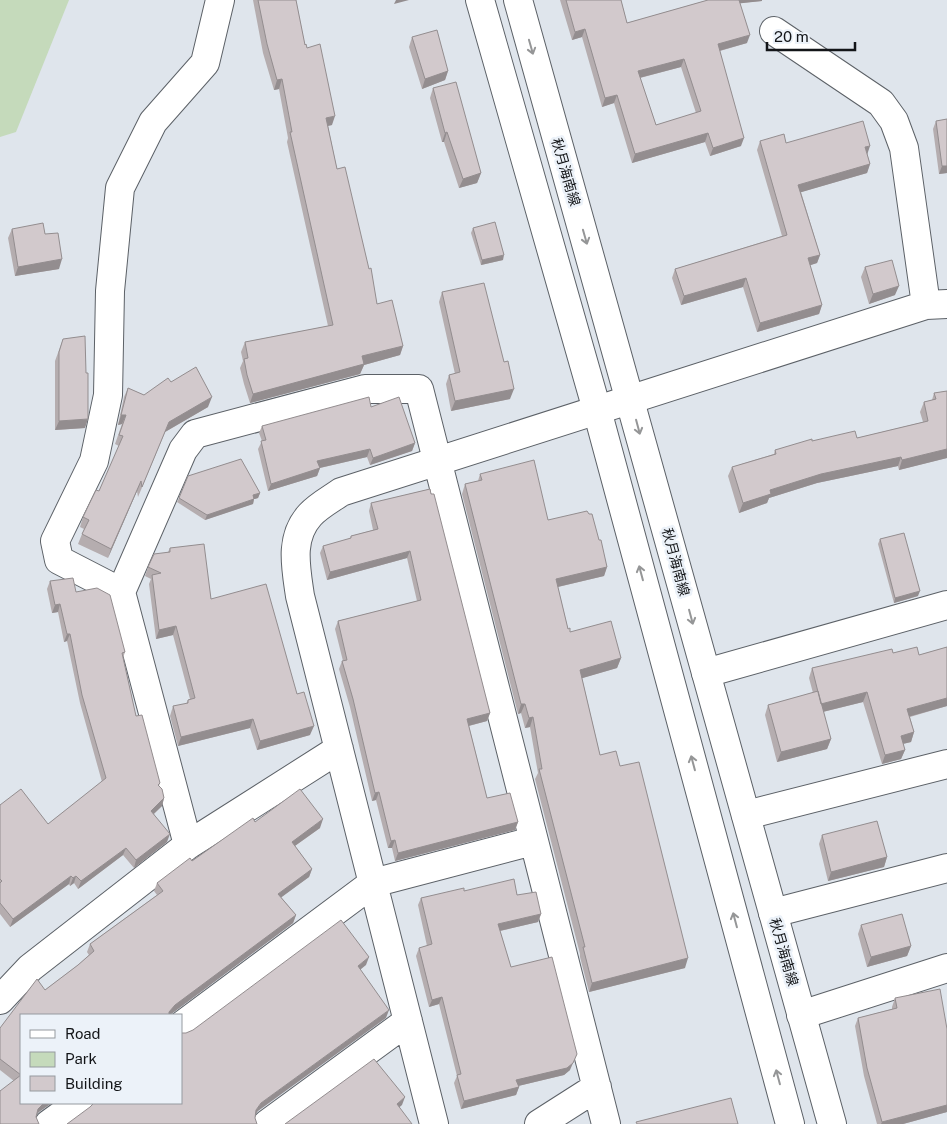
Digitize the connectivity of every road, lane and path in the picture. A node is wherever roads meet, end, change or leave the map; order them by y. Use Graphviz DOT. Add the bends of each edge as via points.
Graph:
graph roads {
  1 [pos="220,0"];
  2 [pos="480,0"];
  3 [pos="518,0"];
  4 [pos="774,31"];
  5 [pos="937,304"];
  6 [pos="631,400"];
  7 [pos="597,410"];
  8 [pos="436,461"];
  9 [pos="121,592"];
  10 [pos="947,605"];
  11 [pos="706,673"];
  12 [pos="339,749"];
  13 [pos="947,764"];
  14 [pos="746,815"];
  15 [pos="533,841"];
  16 [pos="188,845"];
  17 [pos="947,868"];
  18 [pos="373,883"];
  19 [pos="773,913"];
  20 [pos="947,968"];
  21 [pos="0,1000"];
  22 [pos="802,1014"];
  23 [pos="408,1020"];
  24 [pos="182,1025"];
  25 [pos="597,1088"];
  26 [pos="77,1104"];
  27 [pos="49,1124"];
  28 [pos="268,1124"];
  29 [pos="434,1124"];
  30 [pos="539,1124"];
  31 [pos="606,1124"];
  32 [pos="790,1124"];
  33 [pos="832,1124"];
  1 -- 9 [label="street" via="205,63 153,122 120,188 110,291 108,395 94,461 55,541 59,560"];
  2 -- 7 [label="street"];
  3 -- 6 [label="street, 秋月海南線, one-way"];
  4 -- 5 [label="street" via="881,104 894,121 904,148"];
  5 -- 6 [label="street"];
  6 -- 7 [label="street"];
  6 -- 11 [label="street, 秋月海南線, one-way"];
  7 -- 8 [label="street"];
  32 -- 7 [label="street, one-way"];
  8 -- 9 [label="street" via="419,389 365,390 195,434 183,450"];
  8 -- 12 [label="street" via="341,492 310,515 298,533 294,562 300,596"];
  8 -- 15 [label="street"];
  9 -- 16 [label="street"];
  10 -- 11 [label="street"];
  11 -- 14 [label="street, 秋月海南線"];
  12 -- 16 [label="street"];
  12 -- 18 [label="street"];
  13 -- 14 [label="street"];
  14 -- 19 [label="street, 秋月海南線"];
  15 -- 18 [label="street"];
  15 -- 25 [label="street"];
  16 -- 21 [label="street" via="30,968"];
  17 -- 19 [label="street"];
  18 -- 23 [label="street"];
  18 -- 24 [label="street"];
  19 -- 22 [label="street, 秋月海南線"];
  20 -- 22 [label="street"];
  22 -- 33 [label="street, 秋月海南線"];
  23 -- 28 [label="street"];
  23 -- 29 [label="street"];
  25 -- 30 [label="street"];
  25 -- 31 [label="street"];
  26 -- 27 [label="street"];
}
